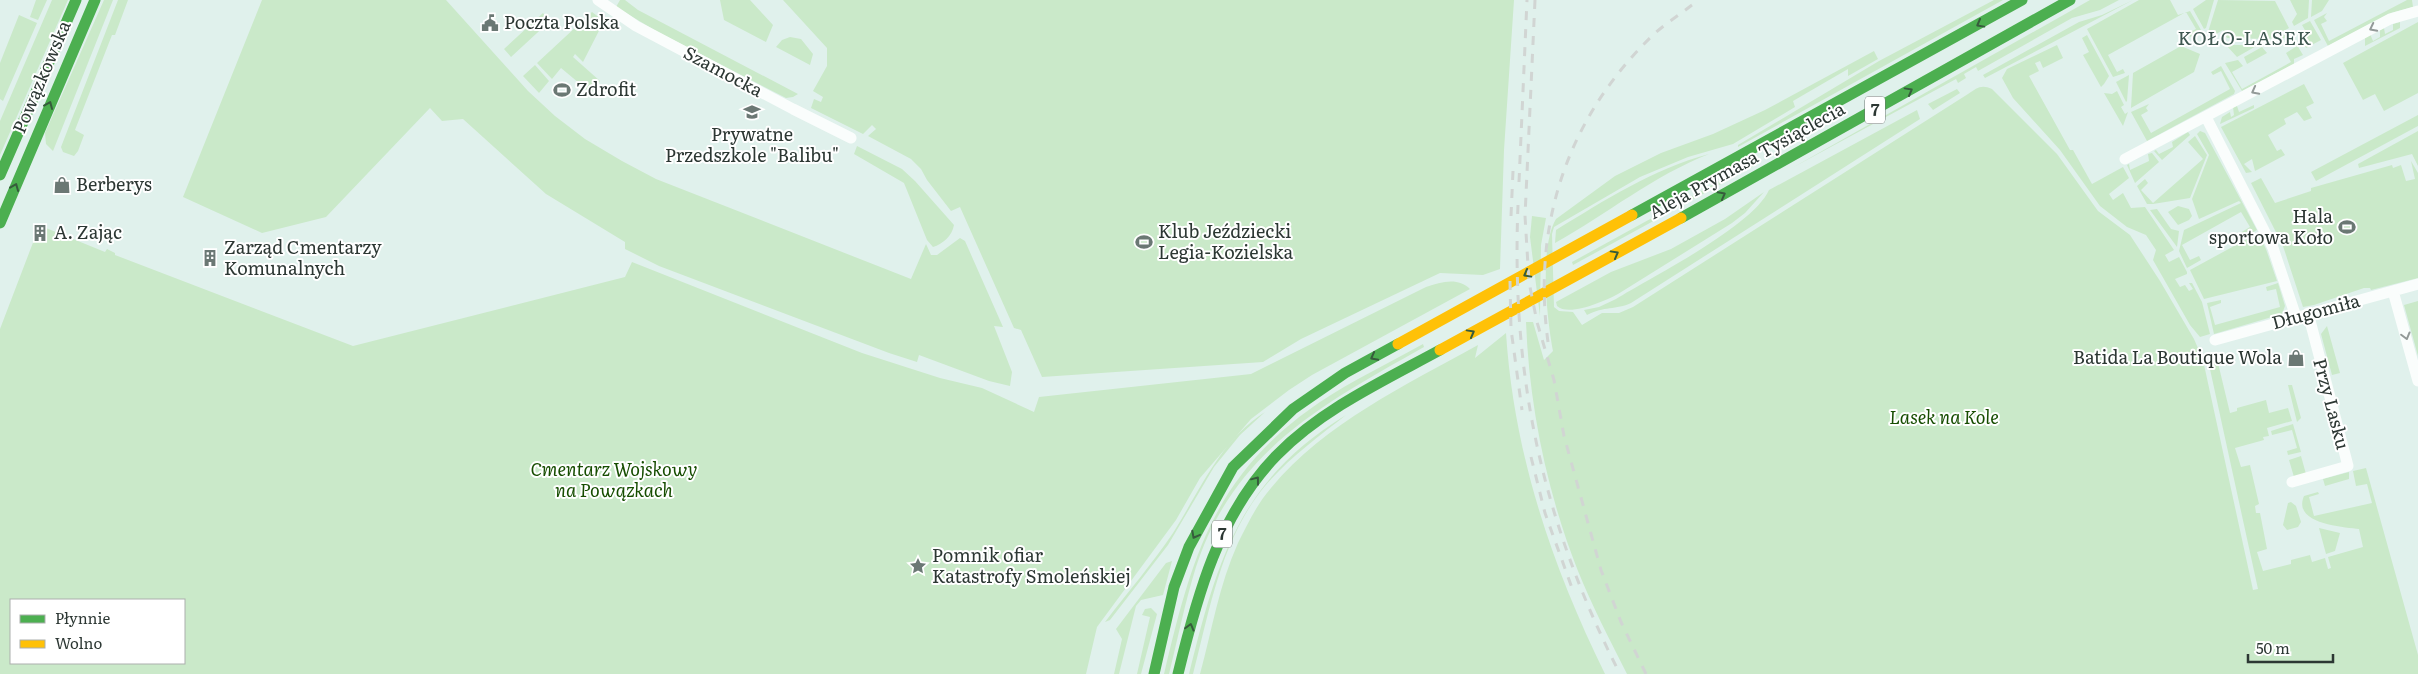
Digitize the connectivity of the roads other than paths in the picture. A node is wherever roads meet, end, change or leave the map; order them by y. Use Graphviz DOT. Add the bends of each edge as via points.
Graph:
graph roads {
  1 [pos="76,0"];
  2 [pos="94,0"];
  3 [pos="598,0"];
  4 [pos="2022,0"];
  5 [pos="2070,0"];
  6 [pos="2418,11"];
  7 [pos="2206,117"];
  8 [pos="851,138"];
  9 [pos="2124,159"];
  10 [pos="0,175"];
  11 [pos="0,223"];
  12 [pos="2418,284"];
  13 [pos="2393,291"];
  14 [pos="2308,314"];
  15 [pos="2296,317"];
  16 [pos="2215,340"];
  17 [pos="2418,381"];
  18 [pos="2292,482"];
  19 [pos="1154,674"];
  20 [pos="1178,674"];
  1 -- 10 [label="main road, Powązkowska"];
  11 -- 2 [label="main road, Powązkowska, one-way"];
  3 -- 8 [label="street, Szamocka" via="636,26"];
  4 -- 19 [label="main road, Aleja Prymasa Tysiąclecia / 7, one-way" via="1345,373 1293,410 1233,467 1189,548 1174,587"];
  20 -- 5 [label="main road, Aleja Prymasa Tysiąclecia / 7, one-way" via="1212,554 1231,516 1261,472 1315,423 1360,394"];
  6 -- 7 [label="street, one-way" via="2390,19"];
  7 -- 9 [label="street"];
  7 -- 15 [label="street" via="2274,248"];
  12 -- 13 [label="street, Długomiła"];
  13 -- 14 [label="street, Długomiła"];
  13 -- 17 [label="street, one-way"];
  14 -- 15 [label="street, Długomiła"];
  14 -- 18 [label="street, Przy Lasku" via="2348,466"];
  15 -- 16 [label="street, Długomiła"];
}
